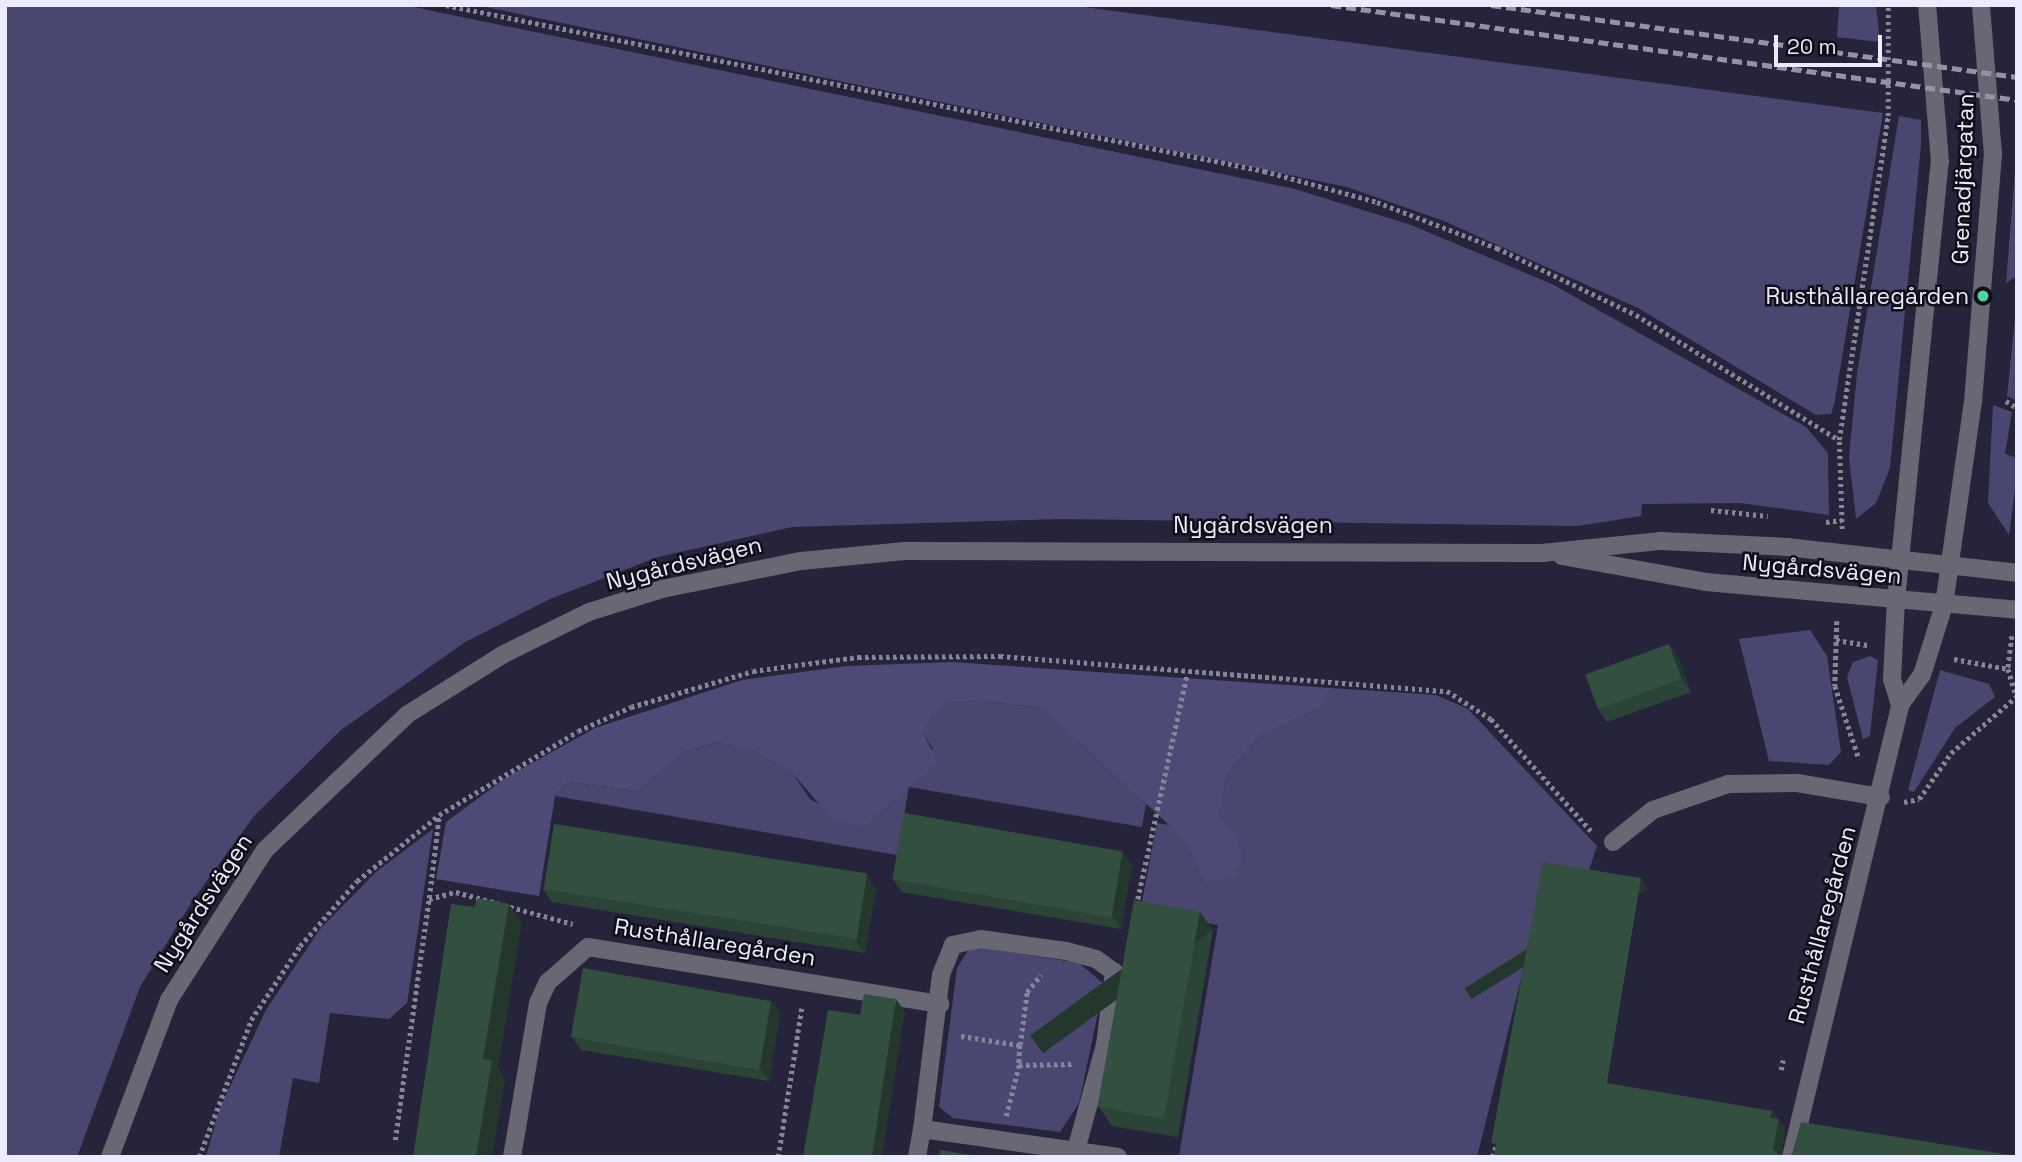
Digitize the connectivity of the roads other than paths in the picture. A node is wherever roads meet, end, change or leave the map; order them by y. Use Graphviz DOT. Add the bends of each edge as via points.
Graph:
graph roads {
  1 [pos="1927,5"];
  2 [pos="1981,5"];
  3 [pos="1542,552"];
  4 [pos="1900,559"];
  5 [pos="1951,565"];
  6 [pos="2017,573"];
  7 [pos="1896,600"];
  8 [pos="1944,605"];
  9 [pos="2016,610"];
  10 [pos="1900,705"];
  11 [pos="1881,797"];
  12 [pos="1614,842"];
  13 [pos="940,1004"];
  14 [pos="922,1129"];
  15 [pos="1076,1150"];
  16 [pos="110,1157"];
  17 [pos="512,1157"];
  18 [pos="917,1157"];
  19 [pos="1118,1157"];
  20 [pos="1791,1157"];
  1 -- 4 [label="street, Grenadjärgatan" via="1940,162"];
  2 -- 5 [label="street, Grenadjärgatan" via="1993,155 1973,402"];
  3 -- 4 [label="street, Nygårdsvägen" via="1661,541"];
  3 -- 7 [label="street, Nygårdsvägen" via="1706,582"];
  3 -- 16 [label="street, Nygårdsvägen" via="905,551 729,572 589,612 502,655 408,714 265,850 169,1000"];
  4 -- 5 [label="street, Nygårdsvägen"];
  4 -- 7 [label="street, Grenadjärgatan"];
  5 -- 6 [label="street, Nygårdsvägen"];
  5 -- 8 [label="street, Grenadjärgatan"];
  7 -- 8 [label="street, Nygårdsvägen"];
  7 -- 10 [label="street, Rusthållaregården" via="1892,679"];
  8 -- 9 [label="street, Nygårdsvägen"];
  8 -- 10 [label="street, Rusthållaregården" via="1922,675"];
  10 -- 11 [label="street, Rusthållaregården"];
  11 -- 12 [label="street" via="1797,783 1728,784 1663,805"];
  11 -- 20 [label="street, Rusthållaregården"];
  13 -- 14 [label="street"];
  13 -- 15 [label="street" via="941,975 953,944 981,939 1096,959 1114,972"];
  13 -- 17 [label="street, Rusthållaregården" via="588,947 548,982 538,1003"];
  14 -- 15 [label="street"];
  14 -- 18 [label="street"];
  15 -- 19 [label="street"];
}
